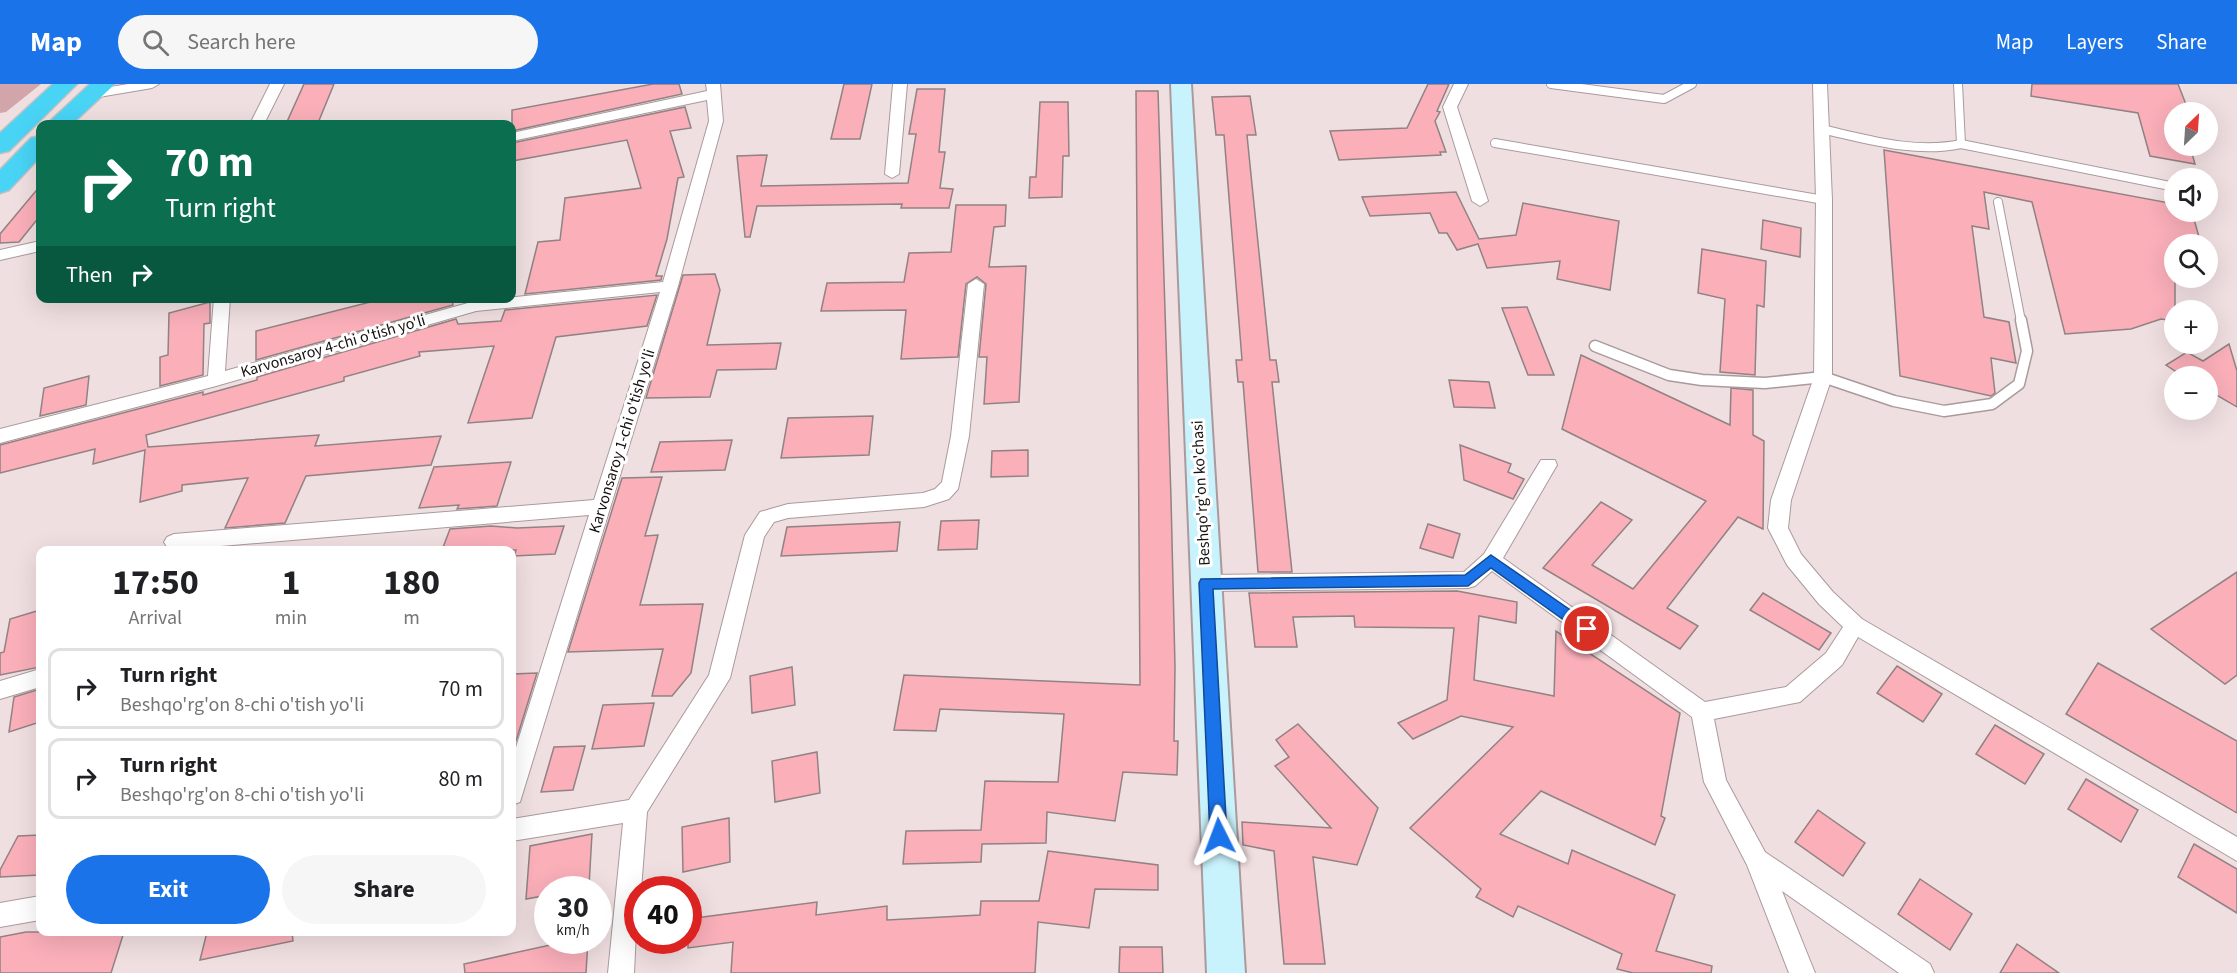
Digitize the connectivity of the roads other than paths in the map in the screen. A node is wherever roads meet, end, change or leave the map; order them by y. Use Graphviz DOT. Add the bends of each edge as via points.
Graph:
graph roads {
  1 [pos="66,84"];
  2 [pos="152,84"];
  3 [pos="277,84"];
  4 [pos="900,84"];
  5 [pos="1181,84"];
  6 [pos="1461,84"];
  7 [pos="1551,84"];
  8 [pos="1692,84"];
  9 [pos="1820,84"];
  10 [pos="1958,84"];
  11 [pos="98,89"];
  12 [pos="714,89"];
  13 [pos="38,111"];
  14 [pos="0,119"];
  15 [pos="63,120"];
  16 [pos="259,120"];
  17 [pos="1821,129"];
  18 [pos="516,136"];
  19 [pos="1495,143"];
  20 [pos="1961,144"];
  21 [pos="0,146"];
  22 [pos="36,147"];
  23 [pos="892,174"];
  24 [pos="0,184"];
  25 [pos="2164,185"];
  26 [pos="1824,200"];
  27 [pos="1480,201"];
  28 [pos="1998,202"];
  29 [pos="36,247"];
  30 [pos="0,255"];
  31 [pos="976,284"];
  32 [pos="670,286"];
  33 [pos="516,302"];
  34 [pos="222,303"];
  35 [pos="504,303"];
  36 [pos="1594,346"];
  37 [pos="1823,377"];
  38 [pos="216,380"];
  39 [pos="0,436"];
  40 [pos="1548,465"];
  41 [pos="601,507"];
  42 [pos="174,542"];
  43 [pos="1491,560"];
  44 [pos="1206,583"];
  45 [pos="1855,625"];
  46 [pos="36,679"];
  47 [pos="0,690"];
  48 [pos="1702,712"];
  49 [pos="516,782"];
  50 [pos="636,810"];
  51 [pos="516,829"];
  52 [pos="2237,850"];
  53 [pos="1757,860"];
  54 [pos="36,909"];
  55 [pos="0,915"];
  56 [pos="621,973"];
  57 [pos="1226,973"];
  58 [pos="1802,973"];
  59 [pos="1921,973"];
  1 -- 13 [label="highway"];
  2 -- 11 [label="street"];
  3 -- 16 [label="street"];
  4 -- 23 [label="street"];
  5 -- 44 [label="street, Beshqo'rg'on ko'chasi"];
  6 -- 27 [label="street" via="1450,107"];
  7 -- 8 [label="lane" via="1664,99"];
  9 -- 17 [label="street"];
  10 -- 20 [label="lane"];
  11 -- 15 [label="highway"];
  12 -- 18 [label="street"];
  12 -- 32 [label="street, Karvonsaroy 1-chi o'tish yo'li" via="716,121"];
  13 -- 14 [label="highway"];
  13 -- 21 [label="highway"];
  17 -- 20 [label="lane" via="1920,148 1947,149"];
  17 -- 26 [label="street"];
  19 -- 26 [label="lane"];
  20 -- 25 [label="lane"];
  22 -- 24 [label="highway"];
  26 -- 37 [label="street"];
  28 -- 37 [label="lane" via="2027,351 2019,384 1992,404 1944,411 1894,401"];
  29 -- 30 [label="street"];
  31 -- 50 [label="street" via="951,484 942,494 924,500 788,511 767,517 755,535 719,678"];
  32 -- 33 [label="street, Karvonsaroy 4-chi o'tish yo'li"];
  32 -- 41 [label="street, Karvonsaroy 1-chi o'tish yo'li"];
  34 -- 38 [label="street"];
  35 -- 38 [label="street, Karvonsaroy 4-chi o'tish yo'li" via="475,306"];
  36 -- 37 [label="lane" via="1669,375 1702,380 1765,383"];
  37 -- 45 [label="street" via="1781,500 1778,528 1794,559"];
  38 -- 39 [label="street, Karvonsaroy 4-chi o'tish yo'li"];
  40 -- 43 [label="street"];
  41 -- 42 [label="street"];
  41 -- 49 [label="street, Karvonsaroy 1-chi o'tish yo'li"];
  43 -- 44 [label="street" via="1468,580"];
  43 -- 48 [label="street"];
  44 -- 57 [label="street, Beshqo'rg'on ko'chasi"];
  45 -- 48 [label="street" via="1834,659 1792,695"];
  45 -- 52 [label="street"];
  46 -- 47 [label="street"];
  48 -- 53 [label="street" via="1715,782"];
  50 -- 51 [label="street"];
  50 -- 56 [label="street"];
  53 -- 58 [label="street"];
  53 -- 59 [label="street"];
  54 -- 55 [label="street"];
}
